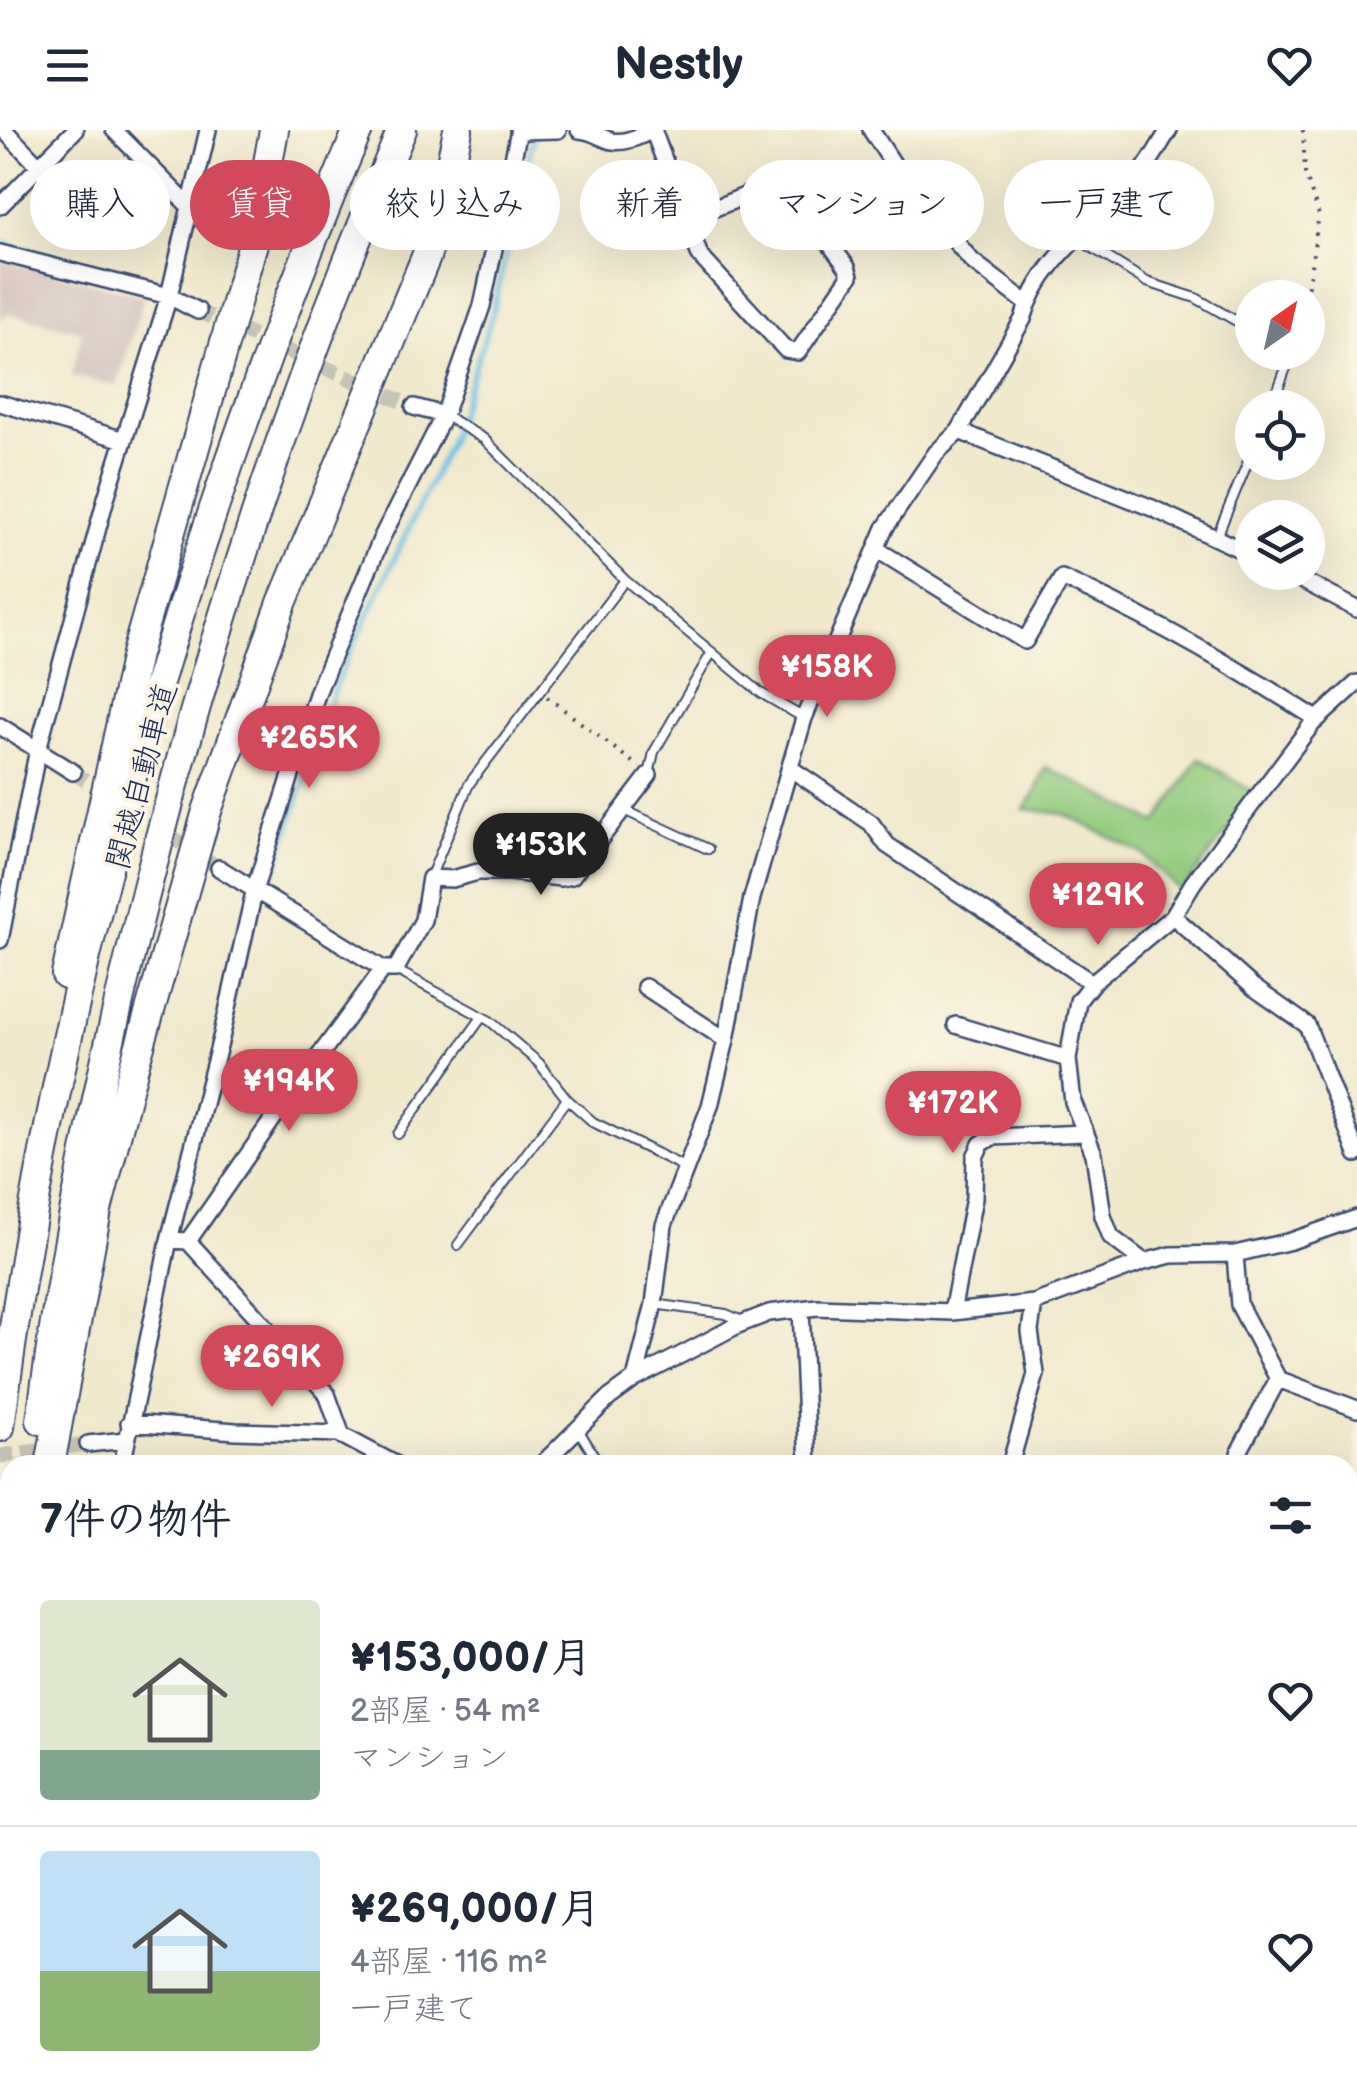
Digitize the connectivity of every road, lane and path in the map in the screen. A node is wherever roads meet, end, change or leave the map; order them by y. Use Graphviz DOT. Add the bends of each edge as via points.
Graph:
graph roads {
  1 [pos="4,130"];
  2 [pos="76,130"];
  3 [pos="114,130"];
  4 [pos="208,130"];
  5 [pos="274,130"];
  6 [pos="358,130"];
  7 [pos="402,130"];
  8 [pos="458,130"];
  9 [pos="519,130"];
  10 [pos="543,130"];
  11 [pos="558,130"];
  12 [pos="579,130"];
  13 [pos="654,130"];
  14 [pos="871,130"];
  15 [pos="1169,130"];
  16 [pos="1303,130"];
  17 [pos="531,131"];
  18 [pos="33,160"];
  19 [pos="45,160"];
  20 [pos="201,160"];
  21 [pos="665,160"];
  22 [pos="890,160"];
  23 [pos="1149,160"];
  24 [pos="30,175"];
  25 [pos="0,206"];
  26 [pos="190,207"];
  27 [pos="190,212"];
  28 [pos="698,250"];
  29 [pos="834,250"];
  30 [pos="962,250"];
  31 [pos="1065,250"];
  32 [pos="1095,250"];
  33 [pos="0,252"];
  34 [pos="1309,280"];
  35 [pos="169,296"];
  36 [pos="1028,304"];
  37 [pos="198,311"];
  38 [pos="1235,320"];
  39 [pos="0,403"];
  40 [pos="414,407"];
  41 [pos="446,416"];
  42 [pos="960,431"];
  43 [pos="124,440"];
  44 [pos="1241,480"];
  45 [pos="1218,536"];
  46 [pos="1235,546"];
  47 [pos="876,549"];
  48 [pos="625,580"];
  49 [pos="1320,590"];
  50 [pos="1357,610"];
  51 [pos="712,652"];
  52 [pos="1357,682"];
  53 [pos="539,691"];
  54 [pos="804,718"];
  55 [pos="1317,718"];
  56 [pos="0,726"];
  57 [pos="38,750"];
  58 [pos="790,768"];
  59 [pos="74,772"];
  60 [pos="649,775"];
  61 [pos="624,810"];
  62 [pos="708,848"];
  63 [pos="219,868"];
  64 [pos="430,878"];
  65 [pos="254,888"];
  66 [pos="1174,916"];
  67 [pos="0,940"];
  68 [pos="390,969"];
  69 [pos="1092,983"];
  70 [pos="645,987"];
  71 [pos="482,1017"];
  72 [pos="956,1025"];
  73 [pos="726,1040"];
  74 [pos="1068,1059"];
  75 [pos="567,1099"];
  76 [pos="1084,1132"];
  77 [pos="398,1134"];
  78 [pos="1357,1154"];
  79 [pos="686,1168"];
  80 [pos="1357,1218"];
  81 [pos="169,1240"];
  82 [pos="188,1241"];
  83 [pos="458,1245"];
  84 [pos="1236,1254"];
  85 [pos="1144,1262"];
  86 [pos="1034,1303"];
  87 [pos="654,1304"];
  88 [pos="801,1309"];
  89 [pos="952,1312"];
  90 [pos="746,1322"];
  91 [pos="0,1350"];
  92 [pos="635,1379"];
  93 [pos="1278,1379"];
  94 [pos="1357,1409"];
  95 [pos="129,1423"];
  96 [pos="0,1427"];
  97 [pos="578,1429"];
  98 [pos="342,1436"];
  99 [pos="125,1440"];
  100 [pos="88,1444"];
  101 [pos="37,1455"];
  102 [pos="52,1455"];
  103 [pos="123,1455"];
  104 [pos="378,1455"];
  105 [pos="551,1455"];
  106 [pos="594,1455"];
  107 [pos="808,1455"];
  108 [pos="1013,1455"];
  109 [pos="1239,1455"];
  1 -- 18 [label="street"];
  2 -- 19 [label="street"];
  3 -- 26 [label="street"];
  4 -- 20 [label="street"];
  5 -- 91 [label="highway" via="254,240 105,785"];
  6 -- 96 [label="highway, 関越自動車道" via="244,425 137,764 56,1097"];
  7 -- 101 [label="highway, 関越自動車道" via="281,441 191,718 94,1112"];
  8 -- 102 [label="highway" via="426,257 282,603 207,811 97,1210"];
  9 -- 17 [label="street"];
  9 -- 41 [label="street" via="482,306"];
  10 -- 11 [label="street"];
  10 -- 17 [label="street"];
  12 -- 13 [label="street" via="612,141"];
  13 -- 21 [label="street"];
  14 -- 22 [label="street"];
  15 -- 23 [label="street"];
  16 -- 34 [label="path" via="1305,173 1319,215"];
  24 -- 25 [label="street"];
  27 -- 35 [label="street"];
  28 -- 29 [label="street" via="786,350 798,352 850,276"];
  30 -- 36 [label="street"];
  31 -- 36 [label="street"];
  32 -- 38 [label="lane" via="1147,282"];
  33 -- 35 [label="street"];
  35 -- 37 [label="street"];
  35 -- 43 [label="street"];
  36 -- 42 [label="street"];
  39 -- 43 [label="street"];
  40 -- 41 [label="street"];
  41 -- 48 [label="lane" via="484,438"];
  41 -- 65 [label="street" via="382,537 318,691"];
  42 -- 45 [label="street"];
  42 -- 47 [label="street" via="936,453"];
  43 -- 57 [label="street"];
  44 -- 45 [label="lane"];
  45 -- 46 [label="street"];
  47 -- 54 [label="street"];
  47 -- 55 [label="street" via="1025,641 1062,578 1218,656"];
  48 -- 51 [label="lane"];
  48 -- 53 [label="lane"];
  49 -- 50 [label="street"];
  51 -- 54 [label="lane"];
  51 -- 60 [label="lane" via="654,752"];
  52 -- 55 [label="street"];
  53 -- 60 [label="path"];
  53 -- 64 [label="lane" via="469,784"];
  54 -- 58 [label="street"];
  55 -- 66 [label="street"];
  56 -- 57 [label="street"];
  57 -- 59 [label="street"];
  57 -- 67 [label="street"];
  58 -- 69 [label="street" via="871,823 887,844"];
  58 -- 73 [label="street" via="752,898"];
  60 -- 61 [label="street"];
  61 -- 62 [label="lane"];
  61 -- 64 [label="street" via="572,876 494,872"];
  63 -- 65 [label="street"];
  64 -- 68 [label="street" via="423,920"];
  65 -- 68 [label="street"];
  65 -- 81 [label="street"];
  66 -- 69 [label="street"];
  66 -- 78 [label="street" via="1307,1025"];
  68 -- 71 [label="lane"];
  68 -- 82 [label="street"];
  69 -- 74 [label="street" via="1078,1001"];
  70 -- 73 [label="street"];
  71 -- 75 [label="lane" via="539,1063"];
  71 -- 77 [label="lane"];
  72 -- 74 [label="street"];
  73 -- 79 [label="street"];
  74 -- 76 [label="street"];
  75 -- 79 [label="lane" via="606,1130"];
  75 -- 83 [label="lane"];
  76 -- 85 [label="street" via="1111,1237"];
  76 -- 89 [label="street" via="992,1137 981,1144"];
  79 -- 87 [label="street" via="664,1224"];
  80 -- 84 [label="street"];
  81 -- 82 [label="street"];
  81 -- 95 [label="street"];
  82 -- 98 [label="street" via="327,1394"];
  84 -- 85 [label="street"];
  84 -- 93 [label="street" via="1240,1305"];
  85 -- 86 [label="street"];
  86 -- 89 [label="street"];
  86 -- 108 [label="street" via="1036,1374"];
  87 -- 90 [label="lane"];
  87 -- 92 [label="street"];
  88 -- 89 [label="street"];
  88 -- 90 [label="street"];
  88 -- 107 [label="street"];
  90 -- 92 [label="street"];
  92 -- 97 [label="street"];
  93 -- 94 [label="street"];
  93 -- 109 [label="street"];
  95 -- 98 [label="street"];
  95 -- 99 [label="street"];
  97 -- 105 [label="street"];
  97 -- 106 [label="lane"];
  98 -- 104 [label="street"];
  99 -- 100 [label="street"];
  99 -- 103 [label="street"];
}
